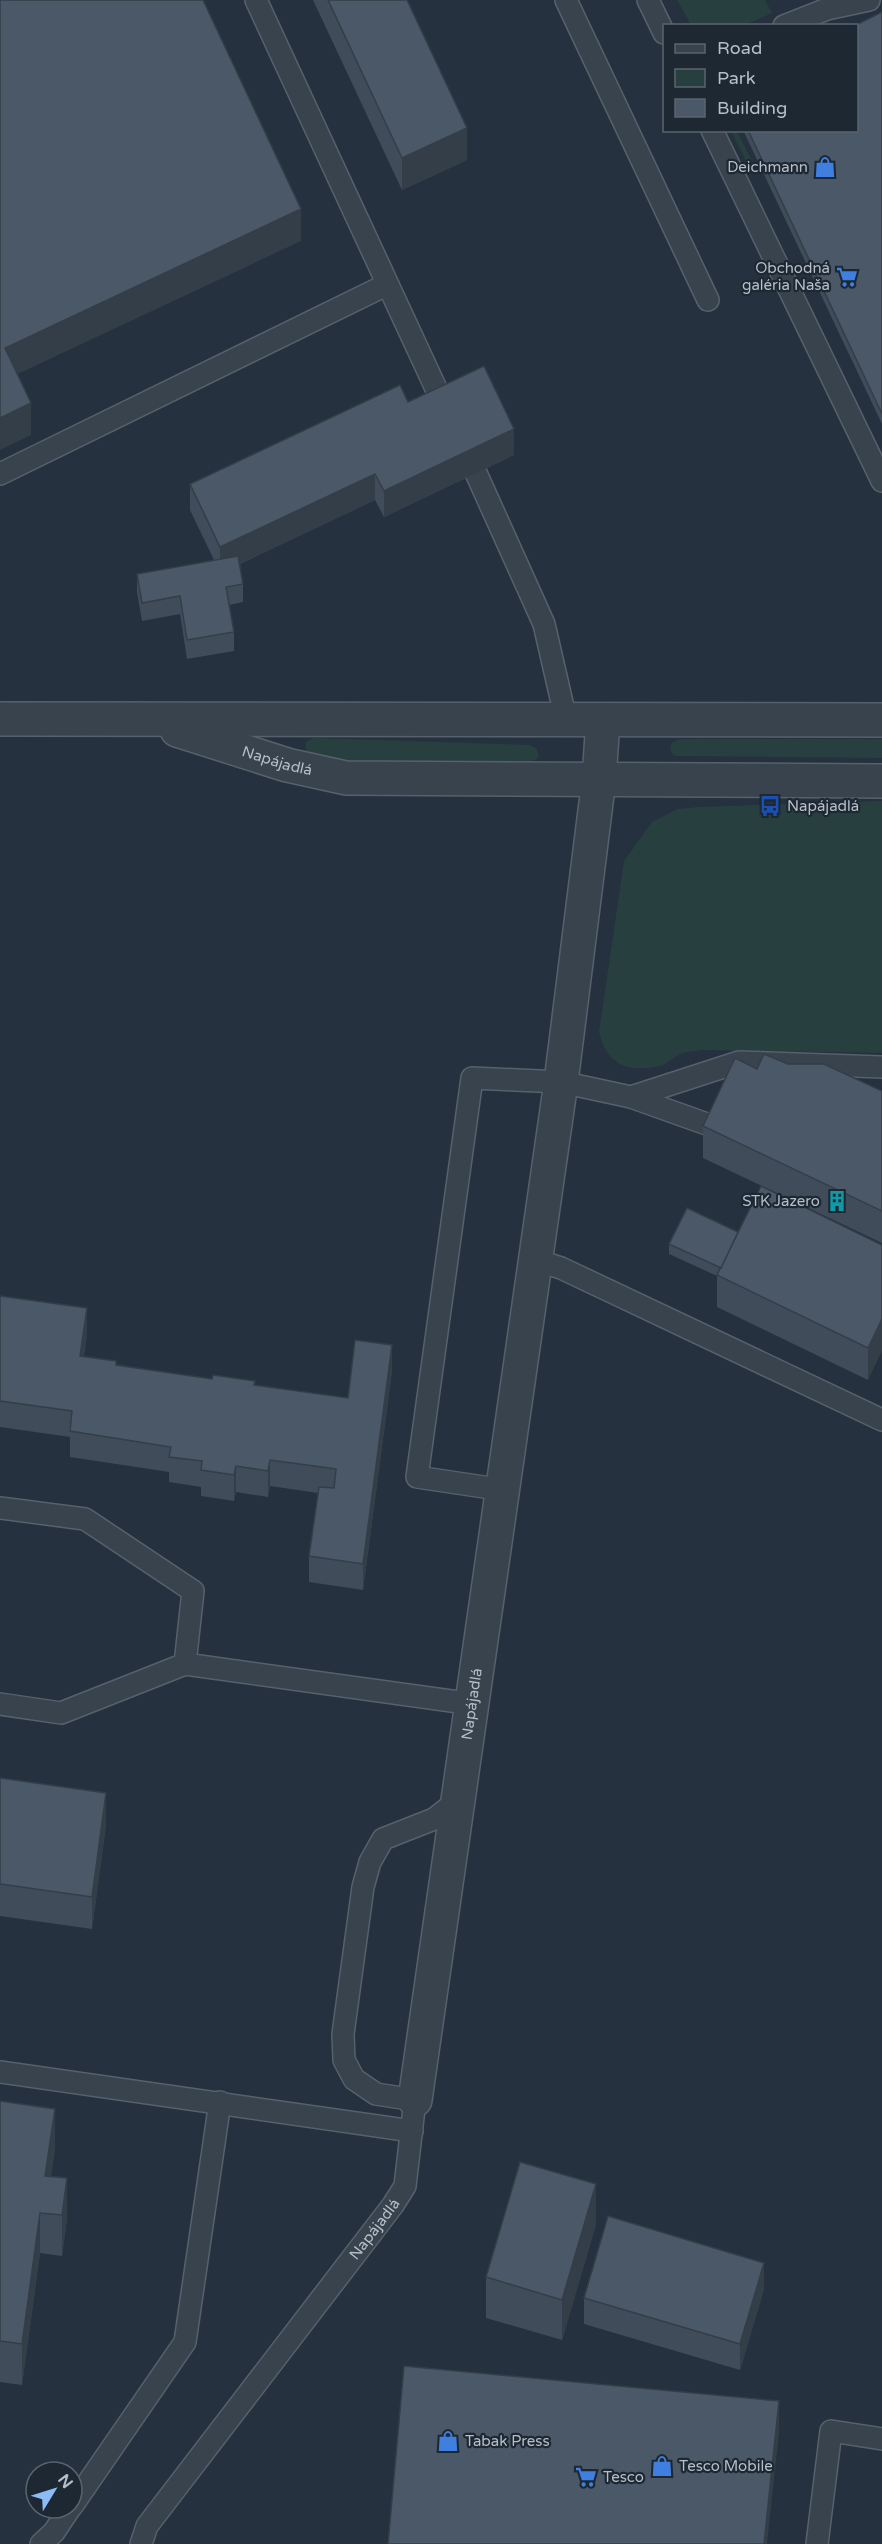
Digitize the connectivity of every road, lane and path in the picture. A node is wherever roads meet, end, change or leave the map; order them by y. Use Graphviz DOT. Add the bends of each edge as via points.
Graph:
graph roads {
  1 [pos="256,0"];
  2 [pos="566,0"];
  3 [pos="648,0"];
  4 [pos="869,0"];
  5 [pos="789,24"];
  6 [pos="663,31"];
  7 [pos="713,132"];
  8 [pos="386,285"];
  9 [pos="708,300"];
  10 [pos="446,410"];
  11 [pos="476,473"];
  12 [pos="0,474"];
  13 [pos="882,481"];
  14 [pos="0,719"];
  15 [pos="138,719"];
  16 [pos="566,720"];
  17 [pos="603,720"];
  18 [pos="882,720"];
  19 [pos="599,779"];
  20 [pos="882,781"];
  21 [pos="882,1067"];
  22 [pos="561,1082"];
  23 [pos="631,1097"];
  24 [pos="718,1128"];
  25 [pos="536,1260"];
  26 [pos="882,1420"];
  27 [pos="504,1490"];
  28 [pos="0,1508"];
  29 [pos="185,1664"];
  30 [pos="0,1704"];
  31 [pos="473,1704"];
  32 [pos="458,1802"];
  33 [pos="0,2072"];
  34 [pos="220,2102"];
  35 [pos="413,2115"];
  36 [pos="882,2439"];
  37 [pos="84,2488"];
  38 [pos="62,2520"];
  39 [pos="41,2544"];
  40 [pos="141,2544"];
  41 [pos="817,2544"];
  1 -- 8 [label="lane"];
  2 -- 9 [label="lane"];
  3 -- 6 [label="lane"];
  4 -- 5 [label="lane" via="828,9"];
  7 -- 13 [label="lane"];
  8 -- 10 [label="lane"];
  8 -- 12 [label="lane"];
  11 -- 16 [label="lane" via="544,624"];
  14 -- 15 [label="street, Napájadlá"];
  15 -- 16 [label="street, Napájadlá"];
  15 -- 19 [label="street, Napájadlá" via="287,765 346,778"];
  16 -- 17 [label="street, Napájadlá"];
  17 -- 18 [label="street, Napájadlá"];
  17 -- 19 [label="street, Napájadlá"];
  19 -- 20 [label="street, Napájadlá"];
  19 -- 22 [label="street, Napájadlá"];
  21 -- 23 [label="lane" via="739,1062"];
  22 -- 23 [label="lane"];
  22 -- 25 [label="street, Napájadlá"];
  22 -- 27 [label="lane" via="472,1078 417,1477"];
  23 -- 24 [label="lane"];
  25 -- 26 [label="lane" via="561,1268"];
  25 -- 27 [label="street, Napájadlá"];
  27 -- 31 [label="street, Napájadlá"];
  28 -- 29 [label="lane" via="85,1519 193,1591"];
  29 -- 30 [label="lane" via="61,1713"];
  29 -- 31 [label="lane"];
  31 -- 32 [label="street, Napájadlá"];
  32 -- 35 [label="street, Napájadlá"];
  32 -- 35 [label="lane" via="434,1819 382,1839 363,1887 343,2034 344,2060 354,2079"];
  33 -- 34 [label="lane"];
  34 -- 35 [label="lane"];
  34 -- 37 [label="lane" via="185,2342"];
  35 -- 40 [label="lane, Napájadlá" via="405,2187 147,2526"];
  36 -- 41 [label="lane" via="831,2431"];
  38 -- 39 [label="lane"];
}
